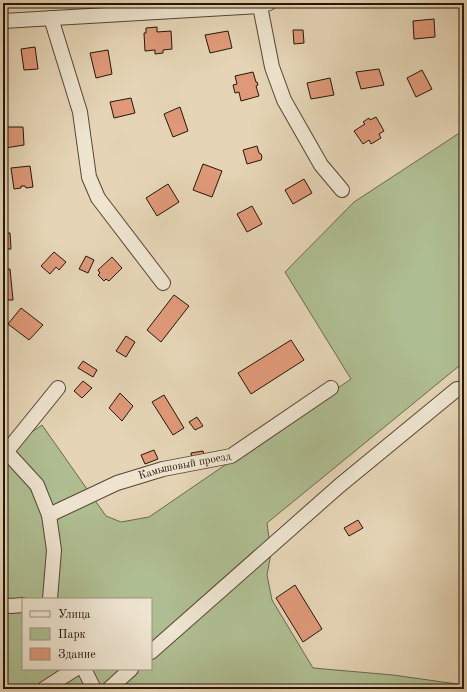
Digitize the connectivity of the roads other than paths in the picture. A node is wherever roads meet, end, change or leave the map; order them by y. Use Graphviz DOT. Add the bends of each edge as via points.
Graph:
graph roads {
  1 [pos="263,4"];
  2 [pos="51,18"];
  3 [pos="3,21"];
  4 [pos="342,190"];
  5 [pos="162,283"];
  6 [pos="58,388"];
  7 [pos="331,388"];
  8 [pos="464,390"];
  9 [pos="4,451"];
  10 [pos="49,516"];
  11 [pos="50,598"];
  12 [pos="3,605"];
  13 [pos="22,605"];
  14 [pos="152,651"];
  15 [pos="73,670"];
  16 [pos="84,670"];
  17 [pos="131,670"];
  18 [pos="44,689"];
  19 [pos="94,689"];
  20 [pos="109,689"];
  1 -- 2 [label="street"];
  1 -- 4 [label="street" via="272,67 284,100 321,165"];
  2 -- 3 [label="street"];
  2 -- 5 [label="street" via="80,112 89,177 98,198"];
  6 -- 9 [label="street"];
  7 -- 10 [label="street, Камышовый проезд" via="232,456 163,469 117,483"];
  8 -- 14 [label="street" via="457,389 339,486"];
  9 -- 10 [label="street" via="37,485"];
  10 -- 11 [label="street" via="54,550"];
  12 -- 13 [label="street"];
  15 -- 18 [label="street"];
  16 -- 19 [label="street"];
  17 -- 20 [label="street"];
}
